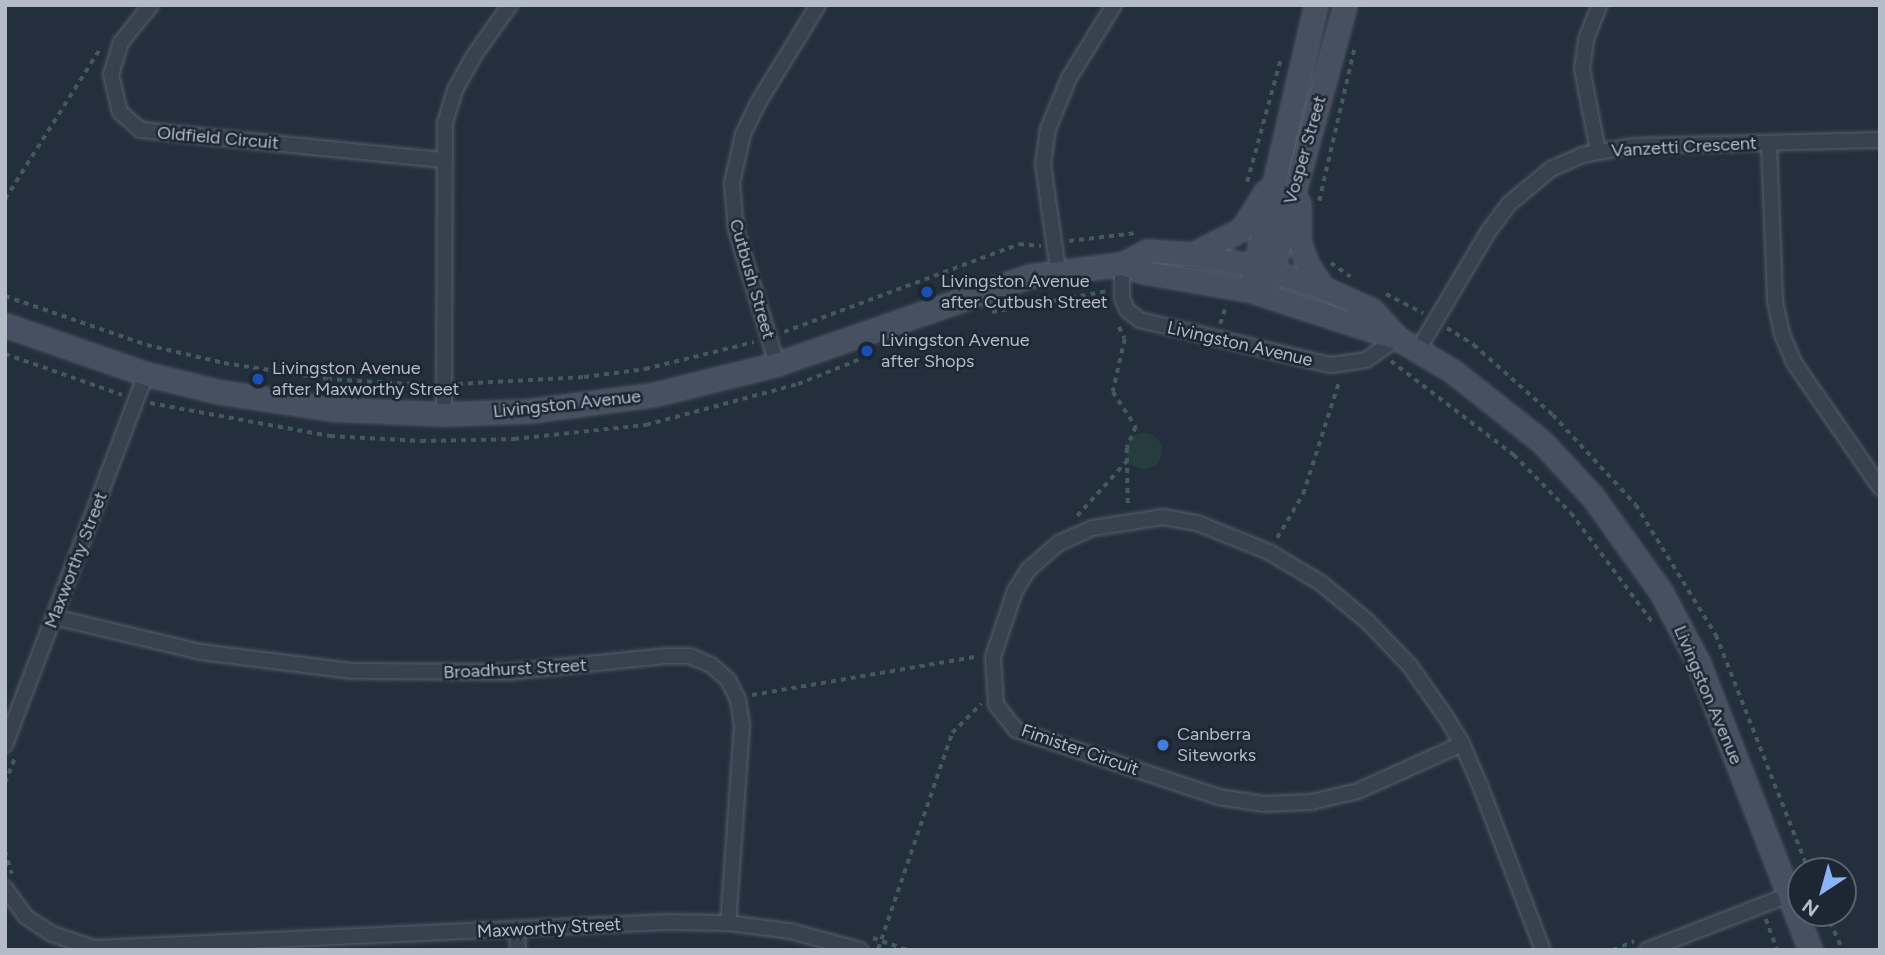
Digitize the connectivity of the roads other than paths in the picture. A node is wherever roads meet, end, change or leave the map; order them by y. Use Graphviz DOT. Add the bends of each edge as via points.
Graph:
graph roads {
  1 [pos="151,5"];
  2 [pos="510,5"];
  3 [pos="818,5"];
  4 [pos="1114,5"];
  5 [pos="1316,5"];
  6 [pos="1345,5"];
  7 [pos="1600,5"];
  8 [pos="1880,140"];
  9 [pos="1769,143"];
  10 [pos="1598,151"];
  11 [pos="443,160"];
  12 [pos="1303,166"];
  13 [pos="1274,173"];
  14 [pos="1191,254"];
  15 [pos="1122,264"];
  16 [pos="1264,268"];
  17 [pos="1058,270"];
  18 [pos="1323,288"];
  19 [pos="1248,290"];
  20 [pos="5,325"];
  21 [pos="1397,338"];
  22 [pos="1418,350"];
  23 [pos="777,364"];
  24 [pos="146,374"];
  25 [pos="444,414"];
  26 [pos="1880,487"];
  27 [pos="54,617"];
  28 [pos="1462,744"];
  29 [pos="5,745"];
  30 [pos="5,888"];
  31 [pos="1787,890"];
  32 [pos="1787,896"];
  33 [pos="728,923"];
  34 [pos="1801,927"];
  35 [pos="517,930"];
  36 [pos="65,945"];
  37 [pos="285,946"];
  38 [pos="518,950"];
  39 [pos="860,950"];
  40 [pos="1543,950"];
  41 [pos="1647,950"];
  42 [pos="1810,950"];
  1 -- 11 [label="street, Oldfield Circuit" via="121,42 111,74 120,112 141,130"];
  2 -- 11 [label="street" via="455,90"];
  3 -- 23 [label="street, Cutbush Street" via="758,103 741,142 732,183 736,230"];
  4 -- 17 [label="street" via="1069,78 1048,129 1043,164"];
  5 -- 13 [label="street, Vosper Street"];
  6 -- 12 [label="street, Vosper Street"];
  7 -- 10 [label="street" via="1586,39 1582,69"];
  8 -- 9 [label="street, Vanzetti Crescent"];
  9 -- 10 [label="street, Vanzetti Crescent"];
  9 -- 26 [label="street" via="1774,301 1782,334 1795,364"];
  10 -- 22 [label="street, Vanzetti Crescent" via="1551,169 1510,203"];
  11 -- 25 [label="street"];
  12 -- 16 [label="street, Vosper Street"];
  12 -- 18 [label="street" via="1299,241"];
  13 -- 14 [label="street" via="1261,204 1242,229"];
  13 -- 16 [label="street, Vosper Street"];
  14 -- 15 [label="street, Livingston Avenue" via="1147,251"];
  14 -- 16 [label="street, Livingston Avenue"];
  15 -- 17 [label="street, Livingston Avenue"];
  15 -- 19 [label="street, Livingston Avenue"];
  15 -- 21 [label="street, Livingston Avenue" via="1122,288 1132,316 1331,365 1366,360"];
  16 -- 18 [label="street, Livingston Avenue"];
  16 -- 19 [label="street, Vosper Street"];
  17 -- 23 [label="street, Livingston Avenue" via="974,293"];
  18 -- 21 [label="street, Livingston Avenue" via="1372,310"];
  19 -- 21 [label="street, Livingston Avenue"];
  20 -- 24 [label="street, Livingston Avenue"];
  21 -- 22 [label="street, Livingston Avenue"];
  22 -- 31 [label="street, Livingston Avenue" via="1541,441 1594,497 1640,559 1698,662"];
  23 -- 25 [label="street, Livingston Avenue" via="611,402"];
  24 -- 25 [label="street, Livingston Avenue" via="306,406"];
  24 -- 27 [label="street, Maxworthy Street"];
  27 -- 29 [label="street, Maxworthy Street"];
  27 -- 33 [label="street, Broadhurst Street" via="201,652 352,671 508,672 690,656 711,665 737,698 741,725"];
  28 -- 28 [label="street, Fimister Circuit" via="1358,791 1311,802 1264,804 1219,797 1016,730 1001,714 995,697 993,657 1015,591 1029,569 1059,543 1128,513 1197,523 1269,552 1321,583 1368,622 1410,666"];
  28 -- 40 [label="street, Fimister Circuit"];
  30 -- 36 [label="street, Maxworthy Street" via="26,916"];
  32 -- 41 [label="street"];
  33 -- 35 [label="street, Maxworthy Street"];
  33 -- 39 [label="street, Maxworthy Street" via="790,931"];
  34 -- 42 [label="street, Livingston Avenue"];
  35 -- 37 [label="street, Maxworthy Street"];
  35 -- 38 [label="street"];
  36 -- 37 [label="street, Maxworthy Street" via="122,949"];
}
